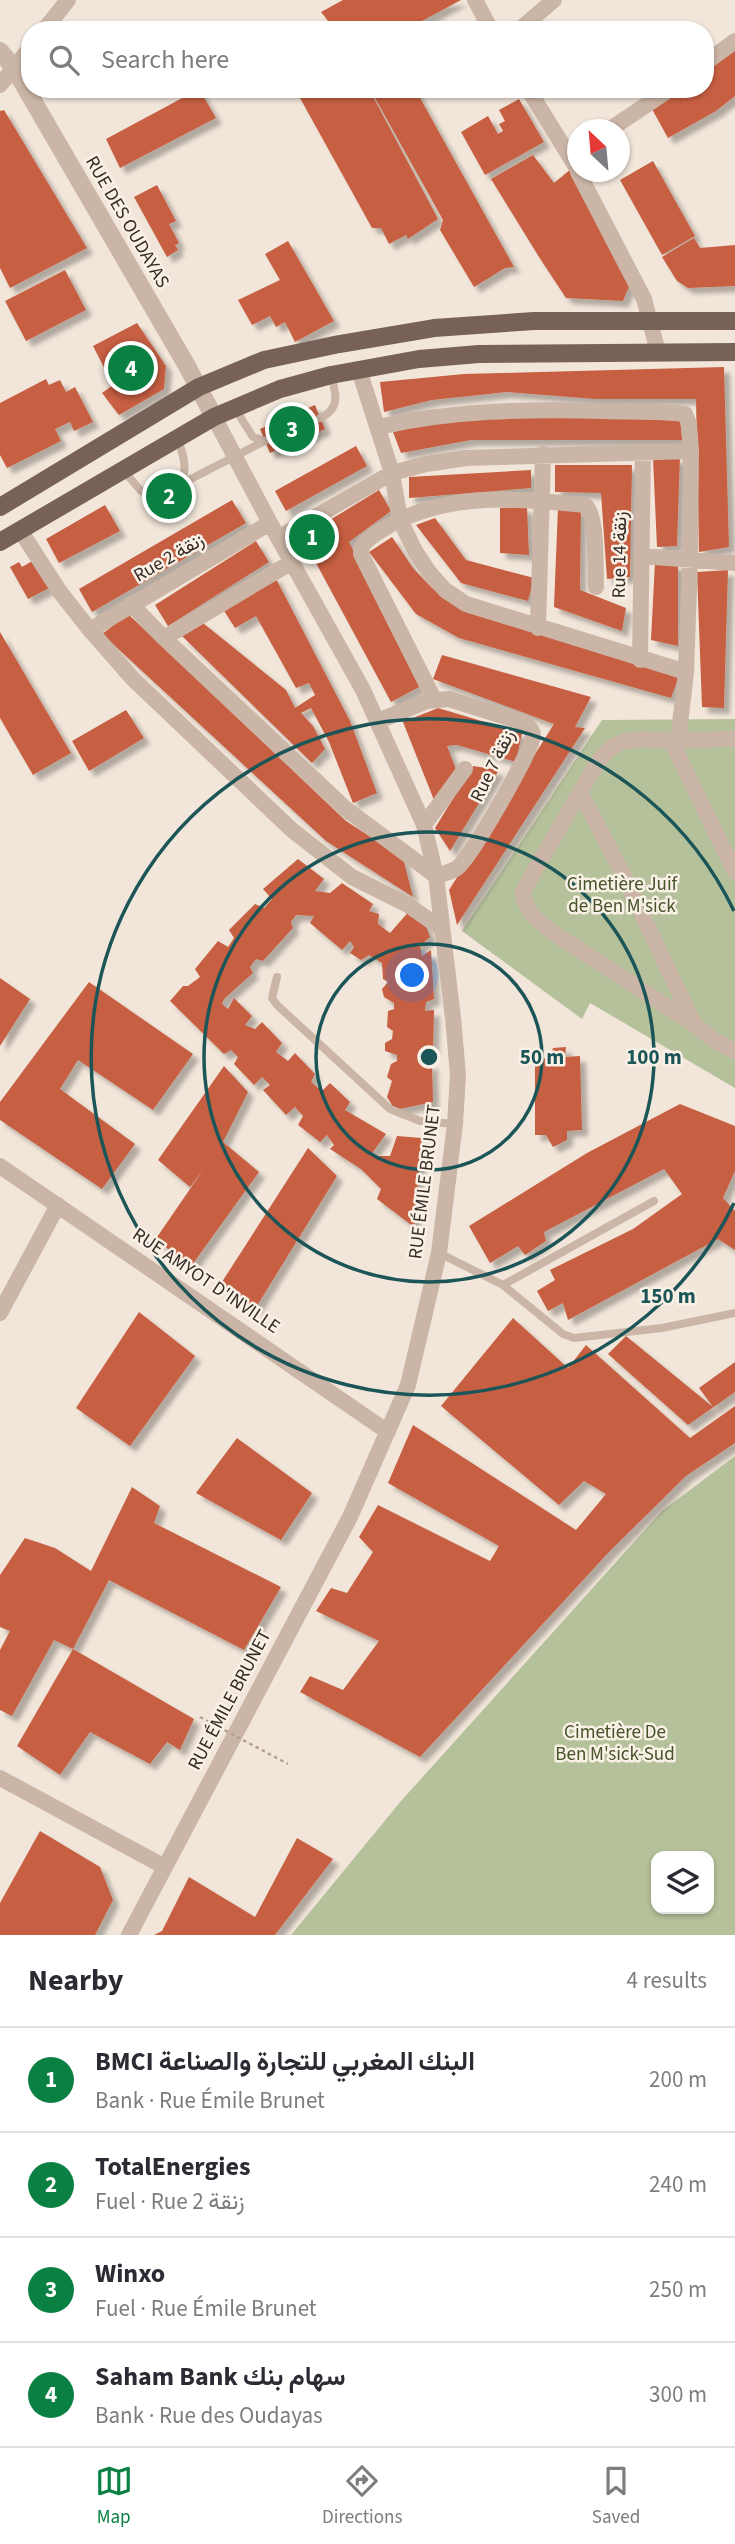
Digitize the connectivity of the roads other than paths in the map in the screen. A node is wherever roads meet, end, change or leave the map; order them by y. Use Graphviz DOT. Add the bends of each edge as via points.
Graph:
graph roads {
  1 [pos="68,0"];
  2 [pos="475,0"];
  3 [pos="554,0"];
  4 [pos="51,21"];
  5 [pos="486,21"];
  6 [pos="530,21"];
  7 [pos="735,41"];
  8 [pos="0,51"];
  9 [pos="714,56"];
  10 [pos="21,59"];
  11 [pos="13,68"];
  12 [pos="21,82"];
  13 [pos="0,85"];
  14 [pos="30,98"];
  15 [pos="534,98"];
  16 [pos="656,98"];
  17 [pos="625,119"];
  18 [pos="567,143"];
  19 [pos="584,182"];
  20 [pos="651,321"];
  21 [pos="735,321"];
  22 [pos="658,352"];
  23 [pos="735,352"];
  24 [pos="359,370"];
  25 [pos="331,375"];
  26 [pos="199,387"];
  27 [pos="234,407"];
  28 [pos="214,417"];
  29 [pos="320,418"];
  30 [pos="378,427"];
  31 [pos="177,438"];
  32 [pos="691,451"];
  33 [pos="643,452"];
  34 [pos="543,454"];
  35 [pos="234,456"];
  36 [pos="124,471"];
  37 [pos="392,473"];
  38 [pos="181,484"];
  39 [pos="2,501"];
  40 [pos="542,501"];
  41 [pos="400,520"];
  42 [pos="270,523"];
  43 [pos="20,530"];
  44 [pos="278,538"];
  45 [pos="0,542"];
  46 [pos="641,556"];
  47 [pos="690,561"];
  48 [pos="292,562"];
  49 [pos="735,563"];
  50 [pos="596,587"];
  51 [pos="131,604"];
  52 [pos="538,628"];
  53 [pos="90,630"];
  54 [pos="164,638"];
  55 [pos="640,660"];
  56 [pos="686,673"];
  57 [pos="434,699"];
  58 [pos="379,721"];
  59 [pos="735,739"];
  60 [pos="675,741"];
  61 [pos="465,769"];
  62 [pos="580,792"];
  63 [pos="425,825"];
  64 [pos="735,872"];
  65 [pos="436,876"];
  66 [pos="442,929"];
  67 [pos="277,977"];
  68 [pos="694,1024"];
  69 [pos="735,1051"];
  70 [pos="455,1124"];
  71 [pos="0,1166"];
  72 [pos="654,1201"];
  73 [pos="58,1205"];
  74 [pos="439,1253"];
  75 [pos="503,1285"];
  76 [pos="7,1286"];
  77 [pos="0,1313"];
  78 [pos="735,1313"];
  79 [pos="388,1432"];
  80 [pos="0,1778"];
  81 [pos="164,1867"];
  82 [pos="128,1935"];
  1 -- 4 [label="street"];
  2 -- 5 [label="street"];
  3 -- 6 [label="street"];
  7 -- 9 [label="street"];
  8 -- 11 [label="street, RUE DES OUDAYAS"];
  10 -- 11 [label="street"];
  11 -- 12 [label="street, RUE DES OUDAYAS"];
  11 -- 13 [label="street"];
  14 -- 26 [label="street, RUE DES OUDAYAS"];
  15 -- 18 [label="street"];
  16 -- 17 [label="street"];
  19 -- 20 [label="street" via="628,264"];
  20 -- 21 [label="main road"];
  20 -- 22 [label="street"];
  20 -- 26 [label="main road" via="534,321 434,328 264,360"];
  22 -- 23 [label="main road"];
  22 -- 24 [label="main road" via="479,354"];
  24 -- 25 [label="main road"];
  24 -- 30 [label="street"];
  25 -- 27 [label="main road"];
  25 -- 29 [label="lane" via="335,405"];
  26 -- 28 [label="street, RUE DES OUDAYAS"];
  26 -- 39 [label="main road"];
  27 -- 28 [label="main road"];
  27 -- 35 [label="lane" via="253,437 265,441"];
  28 -- 31 [label="main road"];
  28 -- 35 [label="street, RUE ÉMILE BRUNET"];
  30 -- 32 [label="street" via="486,411 683,414 689,424"];
  30 -- 37 [label="street"];
  31 -- 36 [label="main road"];
  31 -- 38 [label="lane" via="183,456"];
  32 -- 33 [label="street"];
  32 -- 47 [label="street"];
  33 -- 34 [label="street"];
  33 -- 46 [label="street, Rue 14 زنقة"];
  34 -- 37 [label="street" via="466,458"];
  34 -- 40 [label="street"];
  35 -- 38 [label="lane"];
  35 -- 42 [label="street, RUE ÉMILE BRUNET"];
  36 -- 38 [label="lane" via="141,491 162,499"];
  36 -- 43 [label="main road"];
  37 -- 41 [label="street"];
  37 -- 44 [label="street"];
  40 -- 41 [label="street" via="478,499"];
  40 -- 50 [label="street" via="589,509"];
  40 -- 52 [label="street"];
  41 -- 52 [label="street" via="415,551 445,590 466,604"];
  41 -- 57 [label="street" via="365,541 361,554"];
  42 -- 44 [label="street, RUE ÉMILE BRUNET"];
  42 -- 51 [label="street, Rue 2 زنقة"];
  43 -- 45 [label="main road"];
  43 -- 53 [label="street"];
  44 -- 48 [label="street, RUE ÉMILE BRUNET"];
  46 -- 47 [label="street"];
  46 -- 55 [label="street, Rue 14 زنقة"];
  47 -- 49 [label="street"];
  47 -- 56 [label="street"];
  48 -- 54 [label="street"];
  48 -- 58 [label="street, RUE ÉMILE BRUNET"];
  51 -- 53 [label="street, Rue 2 زنقة"];
  51 -- 54 [label="street"];
  52 -- 55 [label="street"];
  53 -- 66 [label="street" via="133,679 292,830 352,877 408,905"];
  54 -- 65 [label="street" via="346,809"];
  55 -- 56 [label="street"];
  56 -- 60 [label="street"];
  57 -- 58 [label="street"];
  57 -- 65 [label="street, Rue 7 زنقة" via="449,699 525,723 533,739 469,855 457,868"];
  58 -- 63 [label="street, RUE ÉMILE BRUNET"];
  59 -- 60 [label="street"];
  60 -- 62 [label="street" via="640,739 610,748"];
  60 -- 64 [label="street"];
  61 -- 63 [label="street"];
  62 -- 68 [label="street"];
  62 -- 68 [label="street" via="523,891 524,903 530,915 552,932"];
  63 -- 65 [label="street, RUE ÉMILE BRUNET"];
  65 -- 66 [label="street, RUE ÉMILE BRUNET"];
  66 -- 70 [label="street, RUE ÉMILE BRUNET" via="458,1075"];
  67 -- 70 [label="lane" via="272,998 276,1005 390,1109 420,1121"];
  68 -- 69 [label="street"];
  70 -- 74 [label="street, RUE ÉMILE BRUNET"];
  71 -- 73 [label="street, RUE AMYOT D'INVILLE"];
  72 -- 75 [label="lane"];
  73 -- 76 [label="street"];
  73 -- 79 [label="street, RUE AMYOT D'INVILLE"];
  74 -- 75 [label="lane"];
  74 -- 79 [label="street, RUE ÉMILE BRUNET" via="408,1385"];
  75 -- 78 [label="lane" via="563,1334 575,1338"];
  76 -- 77 [label="street"];
  79 -- 81 [label="street, RUE ÉMILE BRUNET" via="350,1517"];
  80 -- 81 [label="street"];
  81 -- 82 [label="street, RUE ÉMILE BRUNET"];
}
